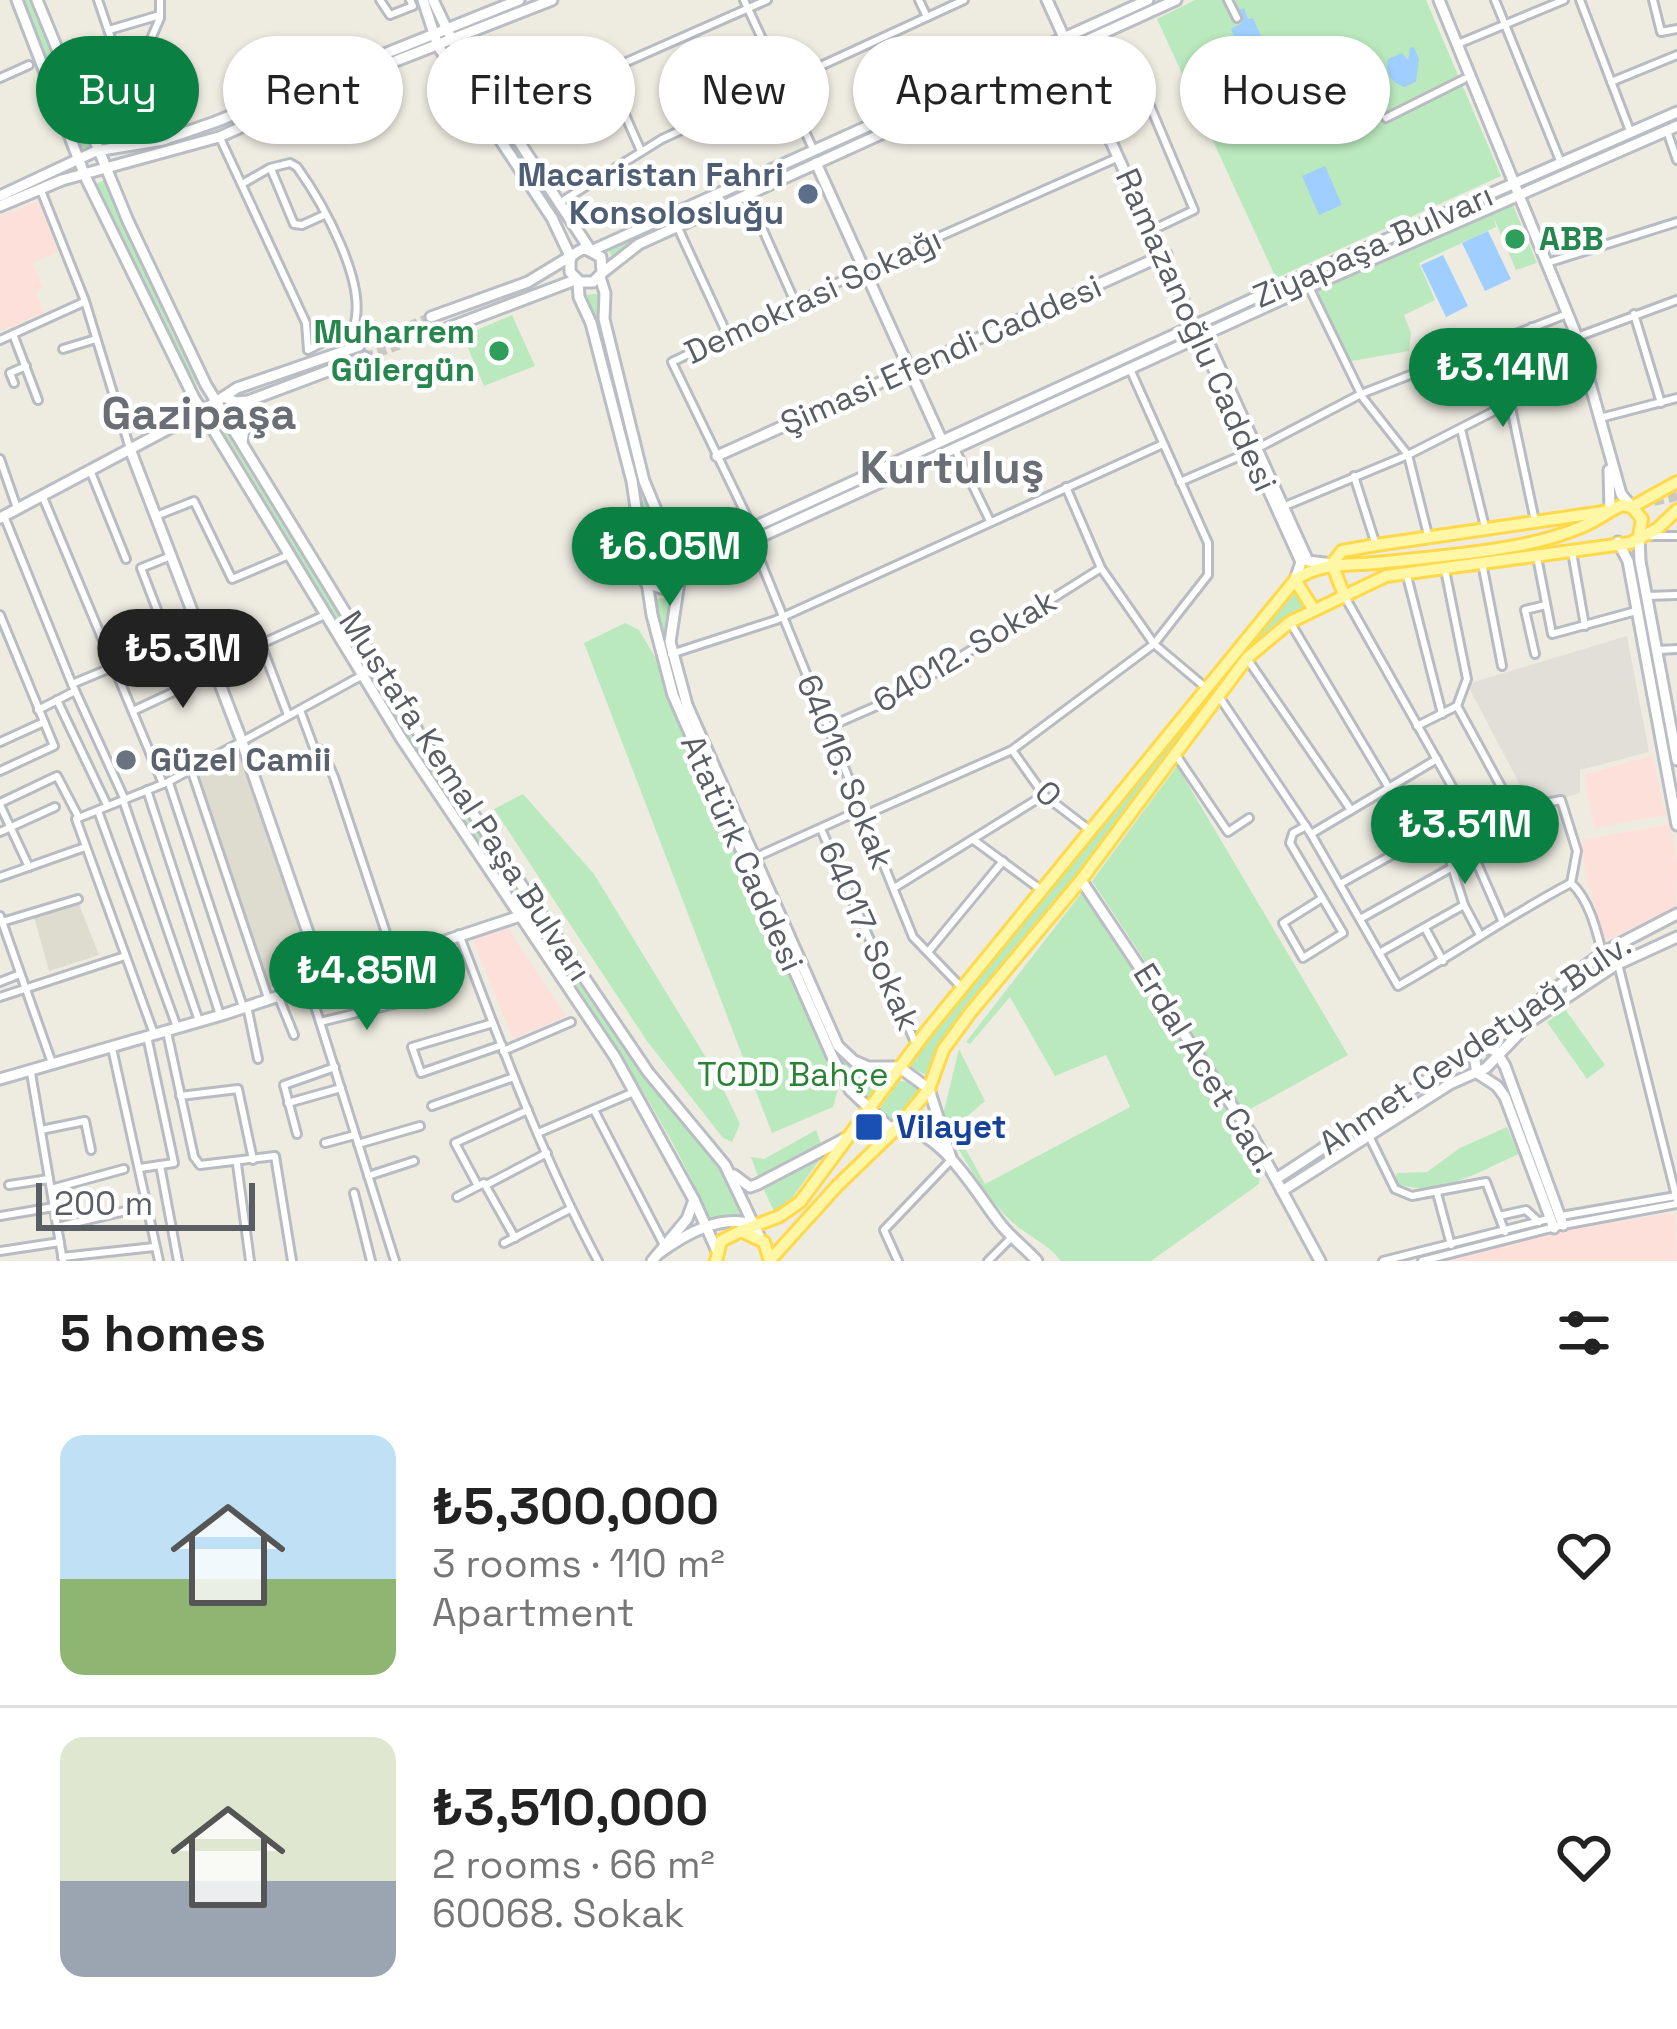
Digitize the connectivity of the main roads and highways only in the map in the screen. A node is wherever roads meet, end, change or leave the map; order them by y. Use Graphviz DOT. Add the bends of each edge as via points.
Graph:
graph roads {
  1 [pos="17,0"];
  2 [pos="37,0"];
  3 [pos="423,0"];
  4 [pos="434,0"];
  5 [pos="519,0"];
  6 [pos="552,0"];
  7 [pos="1047,0"];
  8 [pos="1148,0"];
  9 [pos="1176,0"];
  10 [pos="1439,0"];
  11 [pos="445,29"];
  12 [pos="478,29"];
  13 [pos="431,33"];
  14 [pos="433,36"];
  15 [pos="449,36"];
  16 [pos="461,36"];
  17 [pos="474,36"];
  18 [pos="1065,36"];
  19 [pos="1083,36"];
  20 [pos="1088,36"];
  21 [pos="403,47"];
  22 [pos="1677,112"];
  23 [pos="223,118"];
  24 [pos="1672,129"];
  25 [pos="223,135"];
  26 [pos="853,140"];
  27 [pos="504,144"];
  28 [pos="520,144"];
  29 [pos="1115,144"];
  30 [pos="98,151"];
  31 [pos="815,157"];
  32 [pos="78,158"];
  33 [pos="106,170"];
  34 [pos="86,176"];
  35 [pos="1515,183"];
  36 [pos="1520,194"];
  37 [pos="0,196"];
  38 [pos="0,206"];
  39 [pos="591,249"];
  40 [pos="1163,255"];
  41 [pos="571,258"];
  42 [pos="601,275"];
  43 [pos="577,280"];
  44 [pos="431,317"];
  45 [pos="1199,331"];
  46 [pos="435,334"];
  47 [pos="359,346"];
  48 [pos="365,357"];
  49 [pos="910,369"];
  50 [pos="206,385"];
  51 [pos="237,388"];
  52 [pos="222,400"];
  53 [pos="248,400"];
  54 [pos="202,411"];
  55 [pos="1605,434"];
  56 [pos="942,441"];
  57 [pos="242,442"];
  58 [pos="130,449"];
  59 [pos="717,456"];
  60 [pos="1677,482"];
  61 [pos="1632,507"];
  62 [pos="1280,508"];
  63 [pos="1677,510"];
  64 [pos="1610,511"];
  65 [pos="2,517"];
  66 [pos="1574,520"];
  67 [pos="1677,526"];
  68 [pos="1639,536"];
  69 [pos="1618,542"];
  70 [pos="1376,545"];
  71 [pos="673,547"];
  72 [pos="642,552"];
  73 [pos="1332,565"];
  74 [pos="680,574"];
  75 [pos="1295,580"];
  76 [pos="646,583"];
  77 [pos="1344,595"];
  78 [pos="1314,610"];
  79 [pos="1672,701"];
  80 [pos="1676,745"];
  81 [pos="1677,760"];
  82 [pos="1677,824"];
  83 [pos="516,879"];
  84 [pos="1081,880"];
  85 [pos="508,898"];
  86 [pos="521,913"];
  87 [pos="1677,914"];
  88 [pos="505,919"];
  89 [pos="527,926"];
  90 [pos="1677,938"];
  91 [pos="566,953"];
  92 [pos="323,979"];
  93 [pos="1475,1049"];
  94 [pos="1500,1056"];
  95 [pos="899,1067"];
  96 [pos="1477,1073"];
  97 [pos="0,1079"];
  98 [pos="929,1089"];
  99 [pos="870,1108"];
  100 [pos="899,1126"];
  101 [pos="850,1135"];
  102 [pos="951,1162"];
  103 [pos="727,1168"];
  104 [pos="1276,1179"];
  105 [pos="1282,1191"];
  106 [pos="694,1200"];
  107 [pos="706,1227"];
  108 [pos="757,1231"];
  109 [pos="660,1252"];
  110 [pos="716,1256"];
  111 [pos="771,1260"];
  112 [pos="1037,1261"];
  113 [pos="1320,1261"];
  1 -- 32 [label="main road"];
  2 -- 30 [label="main road"];
  3 -- 13 [label="main road"];
  4 -- 11 [label="main road"];
  5 -- 11 [label="main road"];
  6 -- 12 [label="main road"];
  7 -- 18 [label="main road, Ramazanoğlu Caddesi"];
  8 -- 19 [label="main road"];
  9 -- 20 [label="main road"];
  10 -- 35 [label="main road"];
  11 -- 13 [label="main road"];
  11 -- 15 [label="main road"];
  12 -- 16 [label="main road"];
  12 -- 17 [label="main road"];
  13 -- 14 [label="main road"];
  13 -- 21 [label="main road"];
  22 -- 35 [label="main road, Ziyapaşa Bulvarı"];
  23 -- 30 [label="main road"];
  24 -- 36 [label="main road, Ziyapaşa Bulvarı"];
  25 -- 33 [label="main road"];
  26 -- 31 [label="main road"];
  27 -- 41 [label="main road"];
  28 -- 39 [label="main road"];
  29 -- 40 [label="main road, Ramazanoğlu Caddesi"];
  30 -- 32 [label="main road"];
  30 -- 33 [label="main road"];
  31 -- 39 [label="main road"];
  31 -- 42 [label="main road" via="638,244"];
  31 -- 49 [label="main road"];
  32 -- 34 [label="main road"];
  32 -- 37 [label="main road"];
  33 -- 34 [label="main road"];
  33 -- 50 [label="main road, Mustafa Kemal Paşa Bulvarı"];
  34 -- 38 [label="main road"];
  34 -- 54 [label="main road, Mustafa Kemal Paşa Bulvarı"];
  35 -- 36 [label="main road"];
  35 -- 45 [label="main road, Ziyapaşa Bulvarı"];
  36 -- 45 [label="main road, Ziyapaşa Bulvarı"];
  36 -- 55 [label="main road"];
  39 -- 41 [label="main road"];
  39 -- 42 [label="main road" via="603,262"];
  40 -- 45 [label="main road, Ramazanoğlu Caddesi"];
  40 -- 49 [label="main road, Şimasi Efendi Caddesi"];
  41 -- 43 [label="main road"];
  41 -- 44 [label="main road"];
  42 -- 43 [label="main road"];
  42 -- 71 [label="main road" via="604,319 644,481"];
  43 -- 46 [label="main road"];
  43 -- 72 [label="main road" via="632,481"];
  45 -- 56 [label="main road, Ziyapaşa Bulvarı"];
  45 -- 62 [label="main road, Ramazanoğlu Caddesi"];
  45 -- 74 [label="main road, Ziyapaşa Bulvarı"];
  47 -- 51 [label="main road"];
  48 -- 53 [label="main road"];
  49 -- 56 [label="main road"];
  49 -- 59 [label="main road, Şimasi Efendi Caddesi"];
  50 -- 51 [label="main road"];
  50 -- 52 [label="main road, Mustafa Kemal Paşa Bulvarı"];
  51 -- 52 [label="main road"];
  52 -- 53 [label="main road"];
  52 -- 54 [label="main road"];
  52 -- 57 [label="main road, Mustafa Kemal Paşa Bulvarı"];
  53 -- 57 [label="main road"];
  54 -- 58 [label="main road"];
  54 -- 85 [label="main road, Mustafa Kemal Paşa Bulvarı"];
  55 -- 61 [label="main road"];
  55 -- 64 [label="main road"];
  56 -- 71 [label="main road, Ziyapaşa Bulvarı" via="717,544"];
  57 -- 83 [label="main road, Mustafa Kemal Paşa Bulvarı"];
  58 -- 65 [label="main road"];
  58 -- 92 [label="main road"];
  60 -- 61 [label="main road"];
  61 -- 64 [label="main road"];
  61 -- 68 [label="main road" via="1642,519"];
  62 -- 73 [label="main road, Ramazanoğlu Caddesi" via="1308,561"];
  62 -- 75 [label="main road, Ramazanoğlu Caddesi" via="1302,564"];
  63 -- 68 [label="main road"];
  64 -- 69 [label="main road" via="1606,530"];
  64 -- 70 [label="main road"];
  64 -- 73 [label="main road" via="1565,536"];
  66 -- 70 [label="main road" via="1427,546"];
  67 -- 68 [label="main road"];
  68 -- 69 [label="main road"];
  68 -- 79 [label="main road"];
  69 -- 77 [label="main road" via="1406,572"];
  69 -- 82 [label="main road"];
  70 -- 73 [label="main road" via="1342,551"];
  71 -- 72 [label="main road" via="653,544"];
  71 -- 74 [label="main road"];
  72 -- 76 [label="main road"];
  73 -- 75 [label="main road"];
  73 -- 77 [label="main road"];
  74 -- 76 [label="main road" via="661,588"];
  74 -- 95 [label="main road, Atatürk Caddesi" via="671,654 754,858 838,1046 868,1067"];
  75 -- 78 [label="main road"];
  75 -- 95 [label="main road"];
  76 -- 99 [label="main road, Atatürk Caddesi" via="693,746 832,1056"];
  77 -- 78 [label="main road"];
  78 -- 84 [label="main road" via="1247,658"];
  79 -- 80 [label="main road"];
  80 -- 81 [label="main road"];
  83 -- 86 [label="main road" via="526,898"];
  83 -- 91 [label="main road, Mustafa Kemal Paşa Bulvarı"];
  84 -- 98 [label="main road" via="970,1013"];
  84 -- 104 [label="main road, Erdal Acet Cad."];
  85 -- 86 [label="main road, Mustafa Kemal Paşa Bulvarı"];
  85 -- 88 [label="main road"];
  86 -- 88 [label="main road"];
  86 -- 89 [label="main road, Mustafa Kemal Paşa Bulvarı"];
  86 -- 91 [label="main road"];
  87 -- 93 [label="main road, Ahmet Cevdetyağ Bulv." via="1603,954"];
  88 -- 89 [label="main road"];
  88 -- 92 [label="main road"];
  89 -- 106 [label="main road, Mustafa Kemal Paşa Bulvarı" via="638,1094"];
  90 -- 94 [label="main road, Ahmet Cevdetyağ Bulv." via="1612,967 1531,1021"];
  91 -- 103 [label="main road, Mustafa Kemal Paşa Bulvarı" via="657,1086"];
  92 -- 97 [label="main road"];
  93 -- 94 [label="main road"];
  93 -- 96 [label="main road"];
  93 -- 104 [label="main road, Ahmet Cevdetyağ Bulv."];
  94 -- 96 [label="main road, Ahmet Cevdetyağ Bulv."];
  94 -- 96 [label="main road" via="1551,1224 1505,1097"];
  95 -- 98 [label="main road"];
  95 -- 99 [label="main road"];
  96 -- 105 [label="main road, Ahmet Cevdetyağ Bulv."];
  98 -- 100 [label="main road"];
  98 -- 102 [label="main road"];
  99 -- 100 [label="main road"];
  99 -- 101 [label="main road"];
  100 -- 102 [label="main road"];
  100 -- 111 [label="main road"];
  101 -- 103 [label="main road" via="750,1186"];
  101 -- 108 [label="main road" via="800,1202"];
  102 -- 112 [label="main road"];
  103 -- 108 [label="main road, Mustafa Kemal Paşa Bulvarı"];
  104 -- 105 [label="main road, Erdal Acet Cad."];
  105 -- 113 [label="main road, Erdal Acet Cad."];
  106 -- 107 [label="main road, Mustafa Kemal Paşa Bulvarı"];
  106 -- 109 [label="main road"];
  107 -- 108 [label="main road" via="742,1221"];
  107 -- 109 [label="main road"];
  107 -- 110 [label="main road, Mustafa Kemal Paşa Bulvarı"];
  108 -- 110 [label="main road" via="724,1238"];
  108 -- 111 [label="main road"];
}
